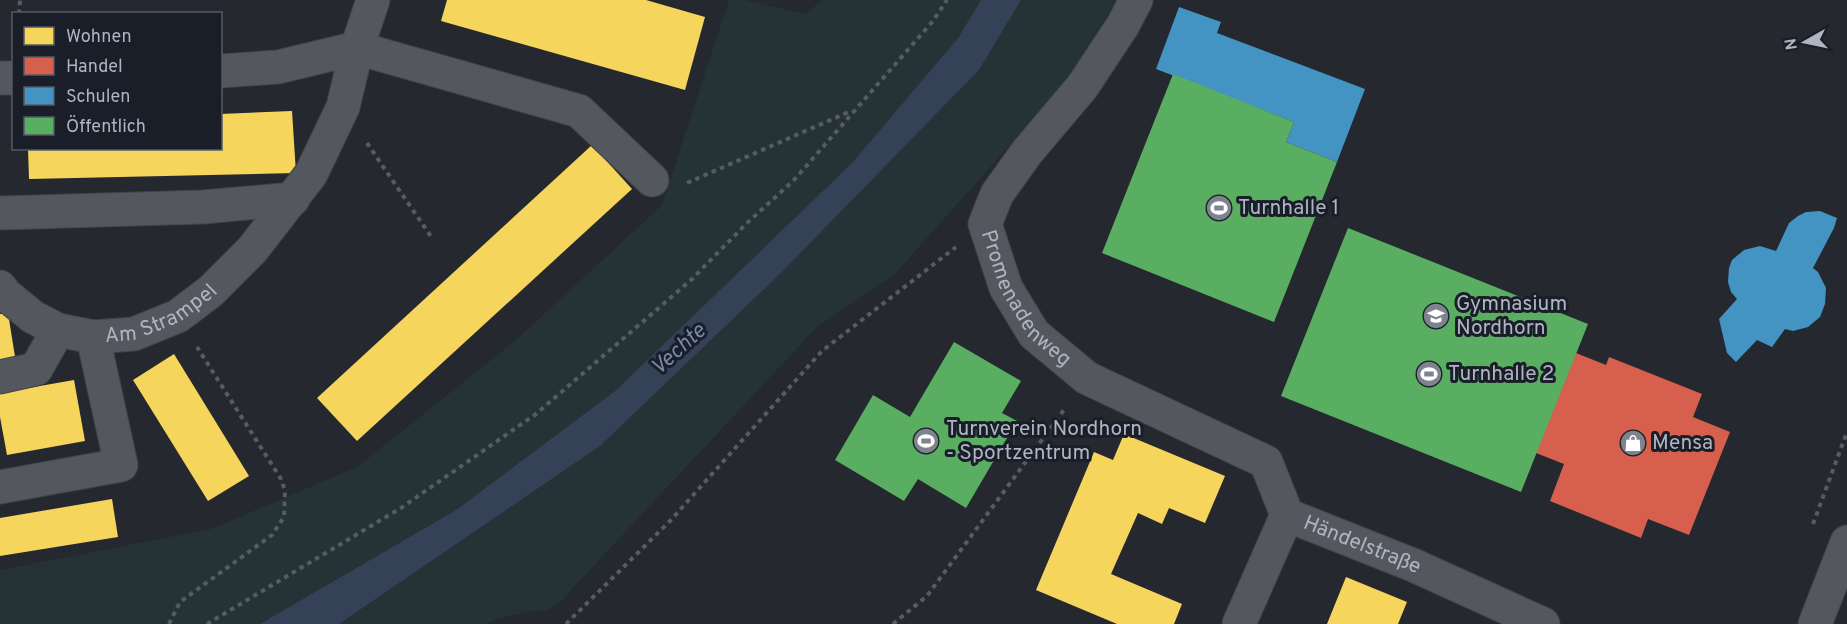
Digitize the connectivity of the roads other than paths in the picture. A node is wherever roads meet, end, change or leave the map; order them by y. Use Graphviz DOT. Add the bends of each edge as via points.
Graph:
graph roads {
  1 [pos="373,0"];
  2 [pos="1136,0"];
  3 [pos="357,48"];
  4 [pos="222,71"];
  5 [pos="652,180"];
  6 [pos="293,199"];
  7 [pos="0,213"];
  8 [pos="0,287"];
  9 [pos="58,330"];
  10 [pos="93,337"];
  11 [pos="0,377"];
  12 [pos="0,487"];
  13 [pos="1287,515"];
  14 [pos="1847,542"];
  15 [pos="1239,624"];
  16 [pos="1543,624"];
  17 [pos="1815,624"];
  1 -- 3 [label="street, Am Strampel"];
  2 -- 13 [label="street, Promenadenweg" via="1082,87 997,194 985,224 1006,288 1034,334 1088,378 1266,462"];
  3 -- 4 [label="street" via="278,67"];
  3 -- 5 [label="street" via="579,111"];
  3 -- 6 [label="street, Am Strampel" via="342,107 311,174"];
  6 -- 7 [label="street" via="203,207"];
  6 -- 10 [label="street, Am Strampel" via="236,267 178,316 134,334"];
  8 -- 9 [label="street, Am Strampel" via="33,316"];
  9 -- 10 [label="street, Am Strampel"];
  9 -- 11 [label="street" via="36,369"];
  10 -- 12 [label="street" via="120,465"];
  13 -- 15 [label="street, Händelstraße"];
  13 -- 16 [label="street, Händelstraße" via="1413,565"];
  14 -- 17 [label="street"];
}
